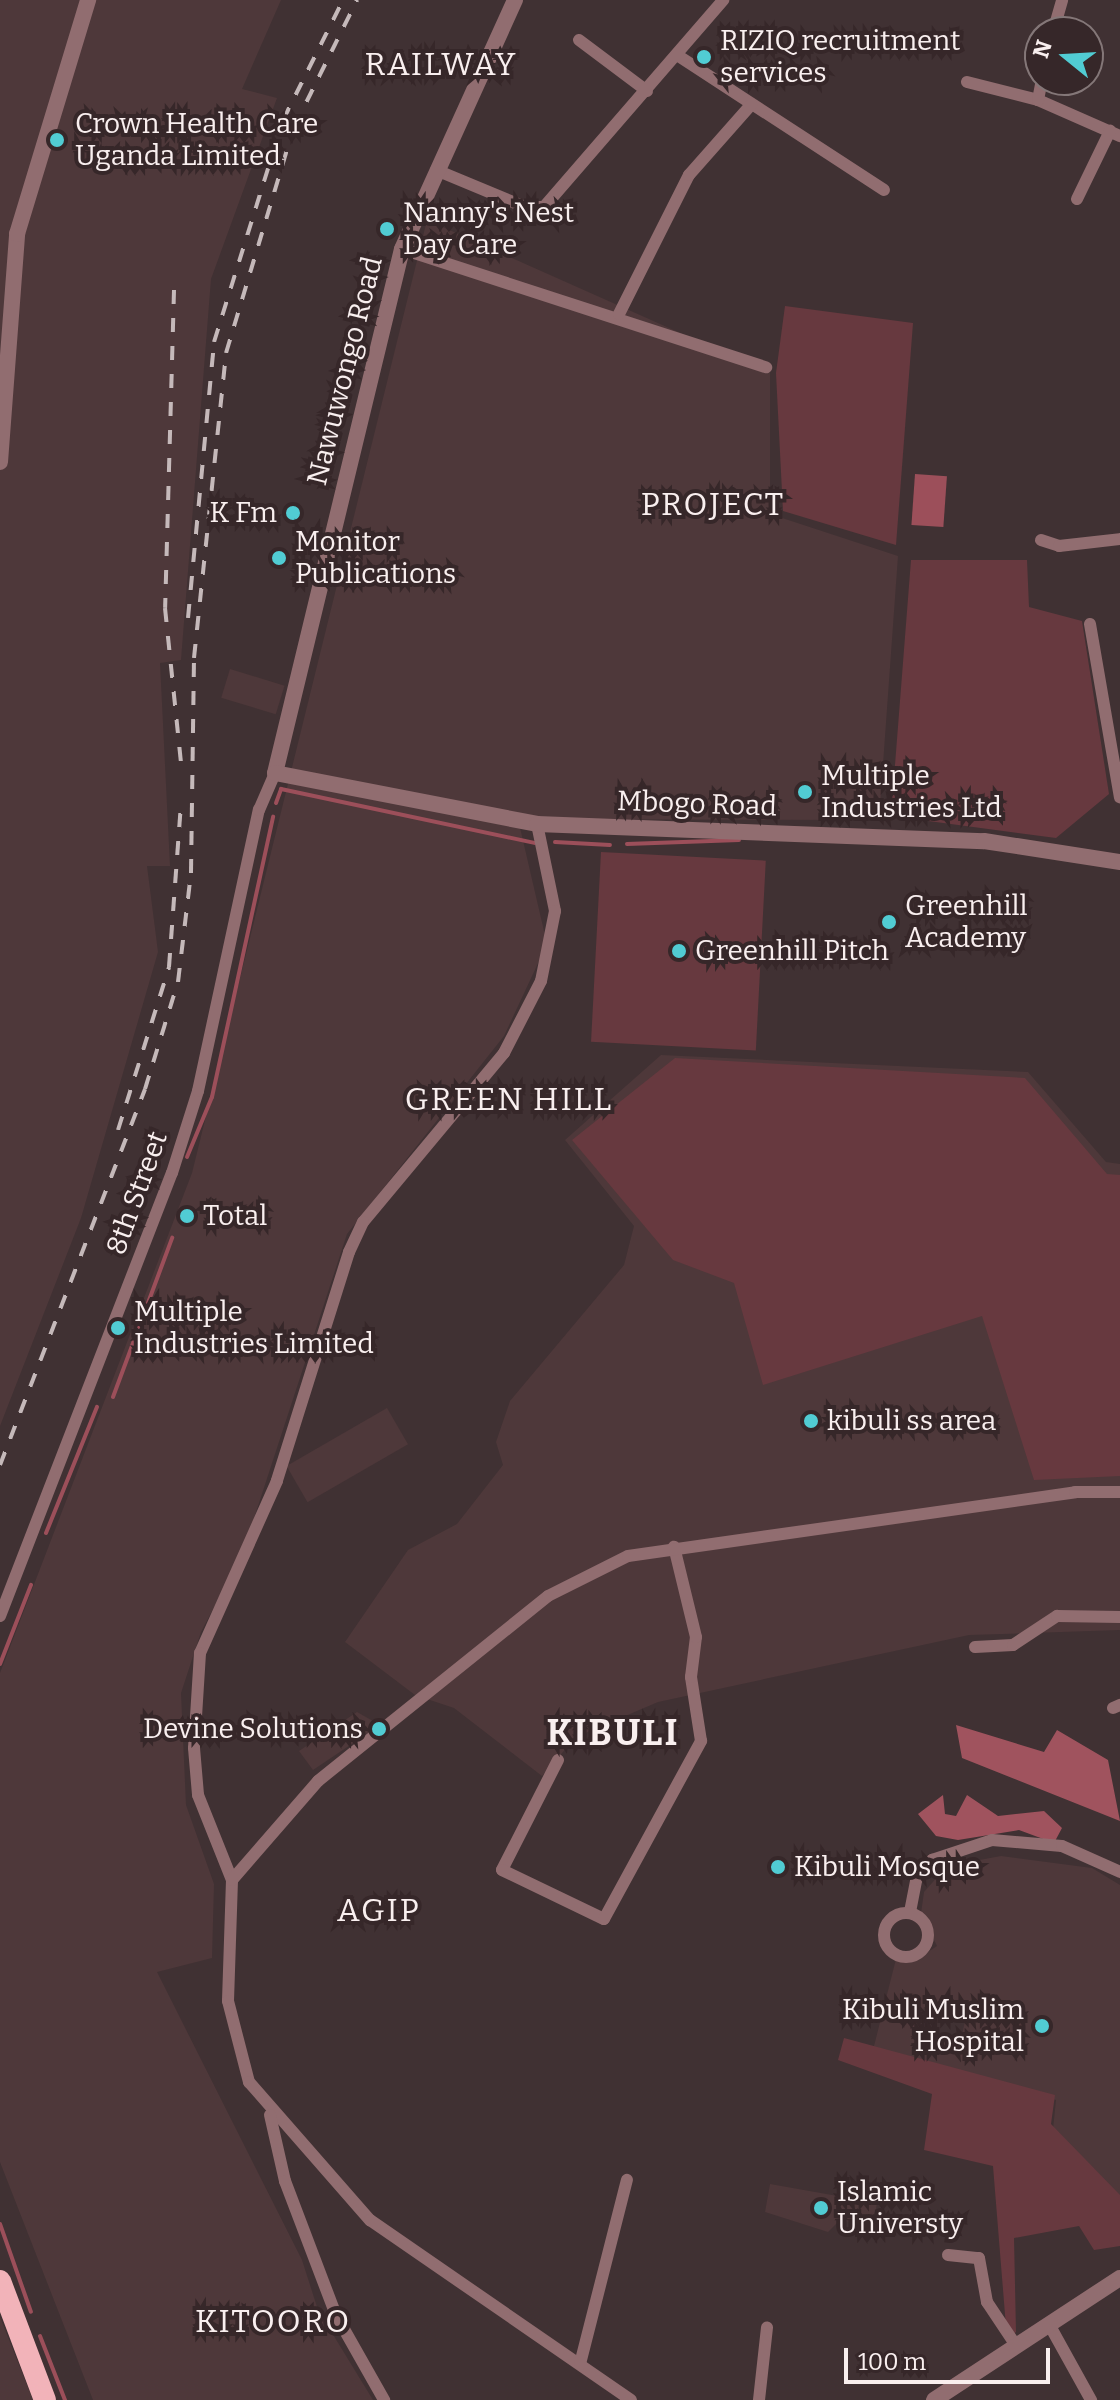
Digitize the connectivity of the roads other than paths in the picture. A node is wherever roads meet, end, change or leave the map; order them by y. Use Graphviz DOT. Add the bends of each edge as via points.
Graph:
graph roads {
  1 [pos="88,0"];
  2 [pos="515,0"];
  3 [pos="723,0"];
  4 [pos="579,40"];
  5 [pos="677,55"];
  6 [pos="967,82"];
  7 [pos="647,91"];
  8 [pos="1039,96"];
  9 [pos="1038,100"];
  10 [pos="751,105"];
  11 [pos="1120,118"];
  12 [pos="1115,133"];
  13 [pos="436,170"];
  14 [pos="884,190"];
  15 [pos="1077,199"];
  16 [pos="402,249"];
  17 [pos="619,314"];
  18 [pos="766,367"];
  19 [pos="0,462"];
  20 [pos="1120,539"];
  21 [pos="1041,540"];
  22 [pos="1090,624"];
  23 [pos="275,773"];
  24 [pos="1120,797"];
  25 [pos="537,824"];
  26 [pos="1120,862"];
  27 [pos="1120,1492"];
  28 [pos="674,1547"];
  29 [pos="0,1616"];
  30 [pos="1120,1617"];
  31 [pos="975,1647"];
  32 [pos="558,1760"];
  33 [pos="1120,1872"];
  34 [pos="232,1880"];
  35 [pos="910,1912"];
  36 [pos="269,2112"];
  37 [pos="627,2180"];
  38 [pos="948,2255"];
  39 [pos="1120,2278"];
  40 [pos="0,2281"];
  41 [pos="1050,2326"];
  42 [pos="767,2327"];
  43 [pos="1017,2347"];
  44 [pos="580,2364"];
  45 [pos="45,2400"];
  46 [pos="384,2400"];
  47 [pos="631,2400"];
  48 [pos="759,2400"];
  49 [pos="934,2400"];
  50 [pos="1091,2400"];
  1 -- 19 [label="street" via="17,234"];
  2 -- 13 [label="street, Nawuwongo Road"];
  3 -- 5 [label="street"];
  4 -- 7 [label="street"];
  5 -- 7 [label="street"];
  5 -- 10 [label="street"];
  6 -- 9 [label="street"];
  7 -- 13 [label="street" via="544,207 525,207"];
  8 -- 9 [label="street"];
  9 -- 12 [label="street"];
  10 -- 14 [label="street"];
  10 -- 17 [label="street" via="689,175"];
  11 -- 12 [label="street"];
  12 -- 15 [label="street"];
  13 -- 16 [label="street, Nawuwongo Road"];
  16 -- 17 [label="street"];
  16 -- 23 [label="street, Nawuwongo Road"];
  17 -- 18 [label="street"];
  20 -- 21 [label="street" via="1059,546"];
  22 -- 24 [label="street"];
  23 -- 25 [label="street, Mbogo Road"];
  23 -- 29 [label="street, 8th Street" via="259,810 198,1091 172,1173"];
  25 -- 26 [label="street, Mbogo Road" via="984,841"];
  25 -- 34 [label="street" via="555,911 541,981 504,1053 358,1232 252,1547 200,1653 193,1684 198,1795"];
  27 -- 28 [label="street"];
  28 -- 32 [label="street" via="696,1637 691,1677 701,1741 604,1919 502,1870"];
  28 -- 34 [label="street" via="628,1556 548,1596 318,1781"];
  30 -- 31 [label="street" via="1057,1616 1013,1645"];
  33 -- 35 [label="street" via="1062,1846 992,1840 932,1860 916,1880"];
  34 -- 36 [label="street" via="228,2001 249,2082"];
  35 -- 35 [label="street" via="885,1927 894,1954 909,1958 924,1950 929,1935 924,1920"];
  36 -- 44 [label="street" via="370,2220"];
  36 -- 46 [label="street" via="285,2181 336,2315"];
  37 -- 44 [label="street"];
  38 -- 43 [label="street" via="979,2258 987,2302"];
  39 -- 41 [label="street"];
  40 -- 45 [label="highway"];
  41 -- 43 [label="street"];
  41 -- 50 [label="street"];
  42 -- 48 [label="street"];
  43 -- 49 [label="street"];
  44 -- 47 [label="street"];
}
